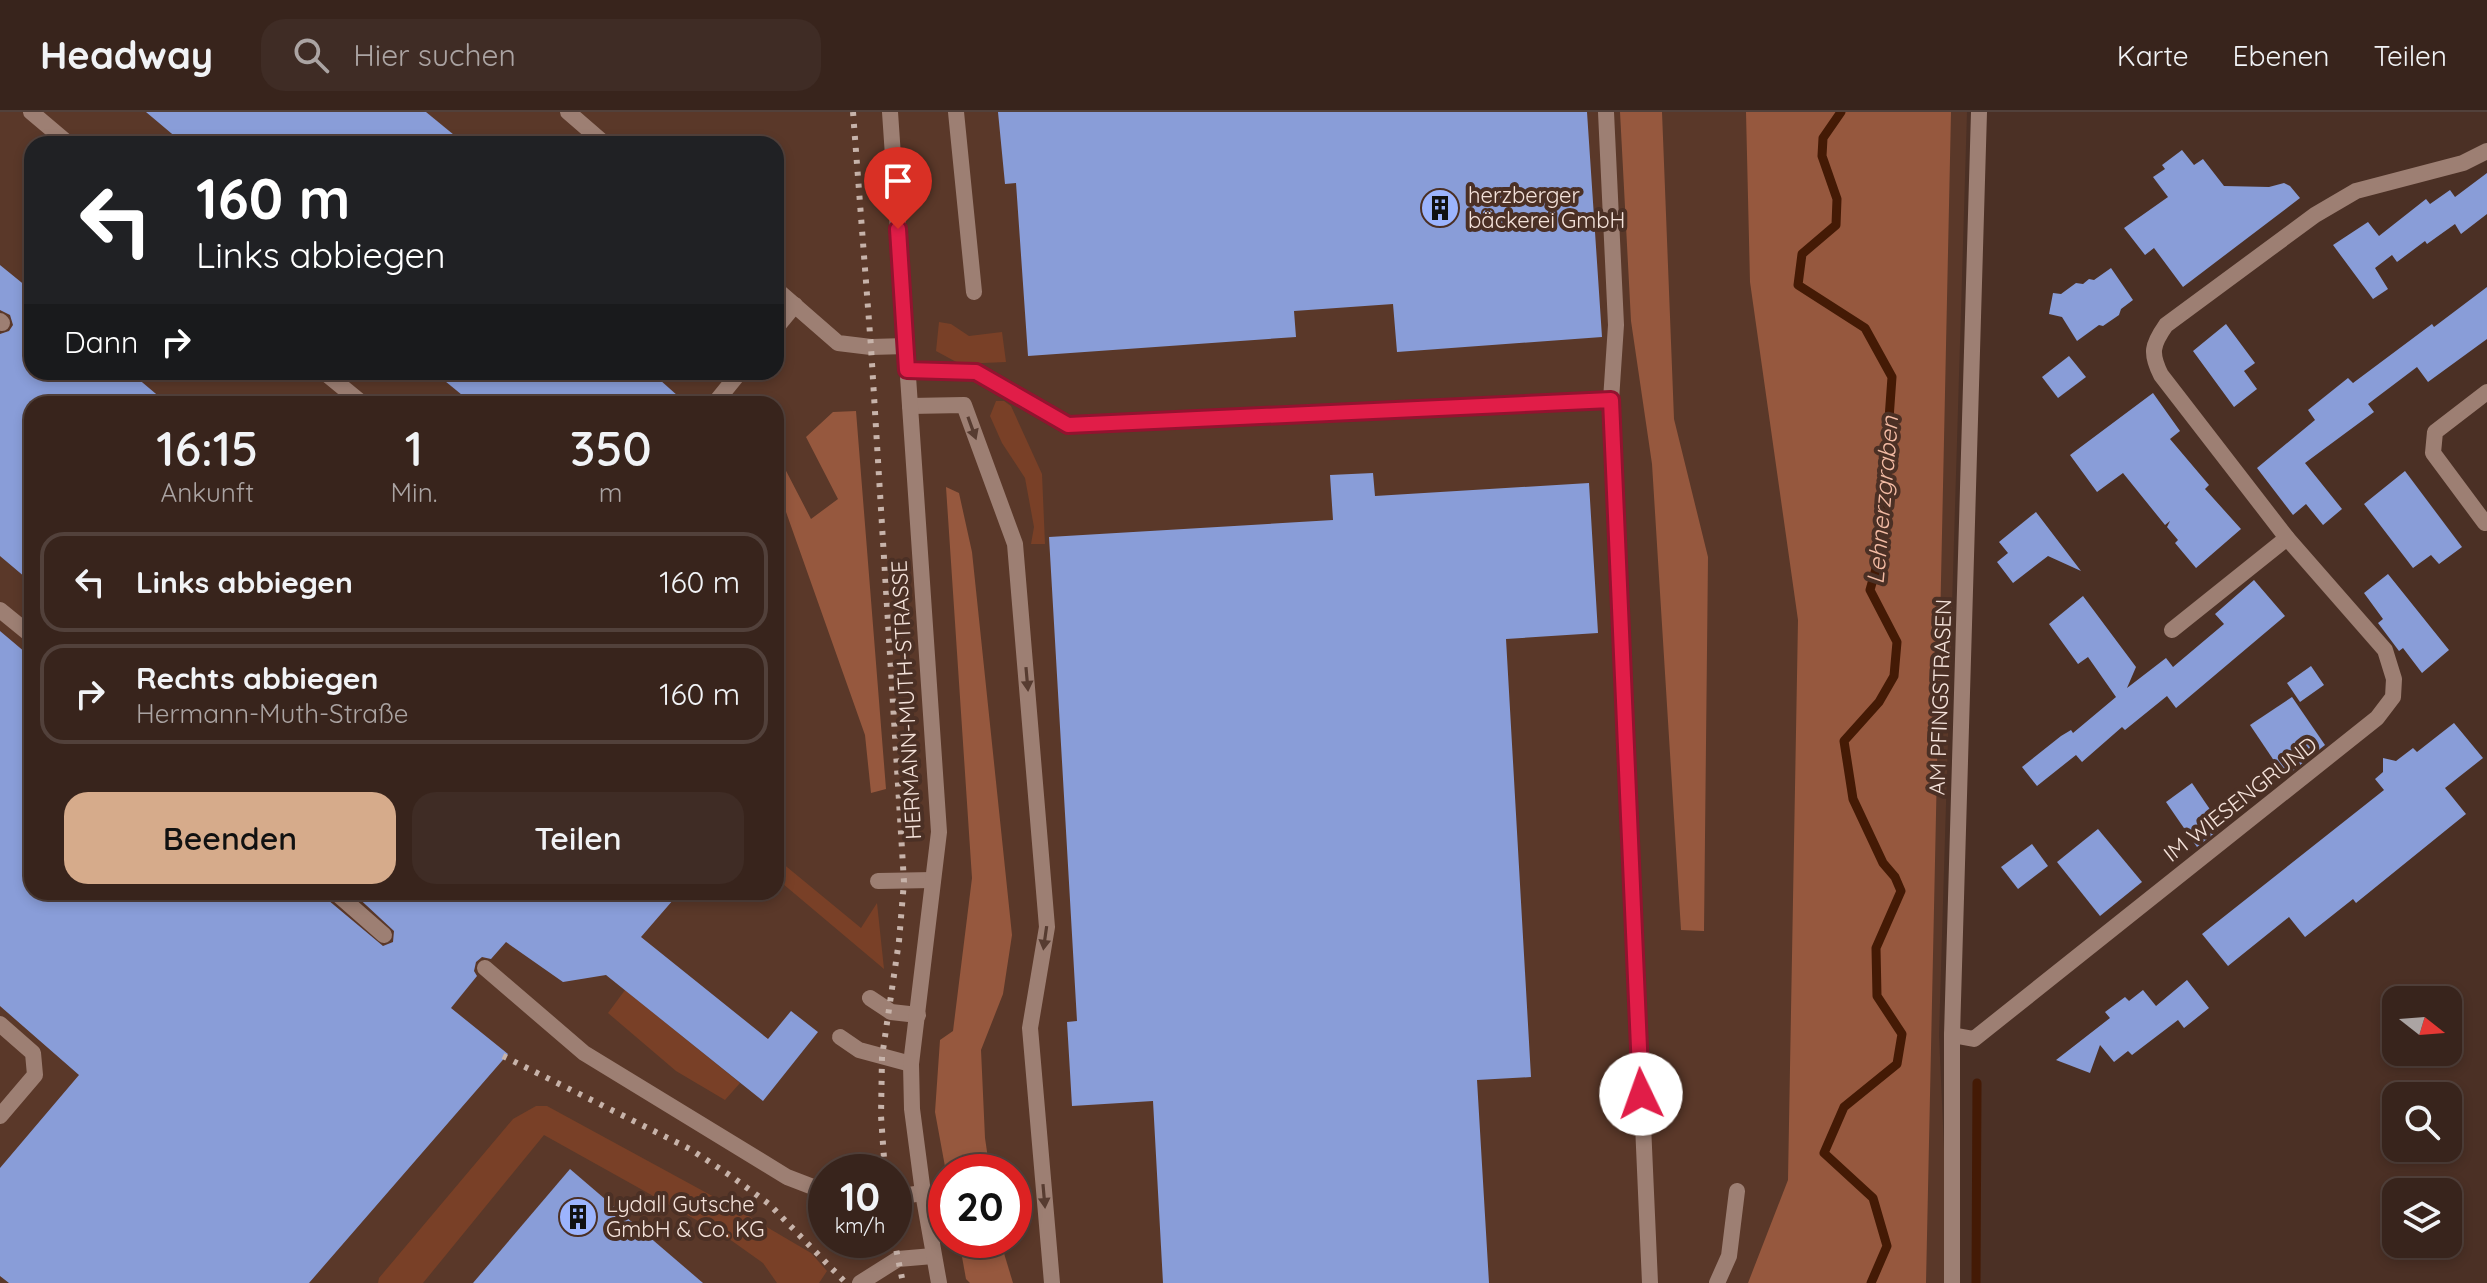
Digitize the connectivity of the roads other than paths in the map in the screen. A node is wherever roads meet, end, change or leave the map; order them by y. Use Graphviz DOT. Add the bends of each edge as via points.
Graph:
graph roads {
  1 [pos="31,112"];
  2 [pos="568,112"];
  3 [pos="890,112"];
  4 [pos="956,112"];
  5 [pos="1606,112"];
  6 [pos="1979,112"];
  7 [pos="60,136"];
  8 [pos="596,136"];
  9 [pos="2487,151"];
  10 [pos="974,292"];
  11 [pos="784,296"];
  12 [pos="795,305"];
  13 [pos="784,318"];
  14 [pos="906,346"];
  15 [pos="907,370"];
  16 [pos="334,380"];
  17 [pos="734,380"];
  18 [pos="2487,392"];
  19 [pos="353,396"];
  20 [pos="720,396"];
  21 [pos="1611,400"];
  22 [pos="910,406"];
  23 [pos="2485,523"];
  24 [pos="2287,538"];
  25 [pos="0,610"];
  26 [pos="24,630"];
  27 [pos="2172,630"];
  28 [pos="933,880"];
  29 [pos="878,881"];
  30 [pos="344,900"];
  31 [pos="384,935"];
  32 [pos="485,968"];
  33 [pos="870,998"];
  34 [pos="918,1015"];
  35 [pos="0,1024"];
  36 [pos="1952,1035"];
  37 [pos="840,1037"];
  38 [pos="911,1064"];
  39 [pos="0,1116"];
  40 [pos="808,1185"];
  41 [pos="1737,1191"];
  42 [pos="923,1193"];
  43 [pos="912,1195"];
  44 [pos="928,1224"];
  45 [pos="928,1256"];
  46 [pos="933,1258"];
  47 [pos="860,1283"];
  48 [pos="939,1283"];
  49 [pos="1052,1283"];
  50 [pos="1650,1283"];
  51 [pos="1717,1283"];
  52 [pos="1952,1283"];
  1 -- 7 [label="street"];
  2 -- 8 [label="street"];
  3 -- 14 [label="street, HERMANN-MUTH-STRASSE"];
  4 -- 10 [label="street"];
  5 -- 21 [label="street" via="1616,325"];
  6 -- 36 [label="street, AM PFINGSTRASEN"];
  9 -- 24 [label="street, IM WIESENGRUND" via="2463,163 2356,191 2315,215 2166,325 2156,339 2152,358 2161,375"];
  11 -- 12 [label="street"];
  12 -- 13 [label="street"];
  12 -- 14 [label="street" via="838,343"];
  14 -- 15 [label="street, HERMANN-MUTH-STRASSE"];
  15 -- 21 [label="street" via="976,372 1068,425"];
  15 -- 22 [label="street, HERMANN-MUTH-STRASSE"];
  16 -- 19 [label="street"];
  17 -- 20 [label="street"];
  18 -- 23 [label="street" via="2435,432 2433,453"];
  21 -- 50 [label="street"];
  22 -- 28 [label="street, HERMANN-MUTH-STRASSE" via="939,832"];
  22 -- 49 [label="street, one-way" via="964,405 1015,544 1047,927 1030,1028"];
  24 -- 27 [label="street"];
  24 -- 36 [label="street, IM WIESENGRUND" via="2385,650 2394,679 2393,697 2377,718 1974,1039"];
  25 -- 26 [label="street"];
  28 -- 29 [label="street"];
  28 -- 34 [label="street, HERMANN-MUTH-STRASSE"];
  30 -- 31 [label="street"];
  32 -- 40 [label="street" via="584,1053"];
  33 -- 34 [label="street" via="891,1012"];
  34 -- 38 [label="street, HERMANN-MUTH-STRASSE"];
  35 -- 39 [label="street" via="33,1053 35,1075"];
  36 -- 52 [label="street, AM PFINGSTRASEN"];
  37 -- 38 [label="street" via="859,1050"];
  38 -- 42 [label="street, HERMANN-MUTH-STRASSE"];
  41 -- 51 [label="street" via="1729,1256"];
  42 -- 43 [label="street"];
  42 -- 44 [label="street, HERMANN-MUTH-STRASSE"];
  45 -- 47 [label="street" via="898,1259"];
  46 -- 48 [label="street, HERMANN-MUTH-STRASSE"];
}
